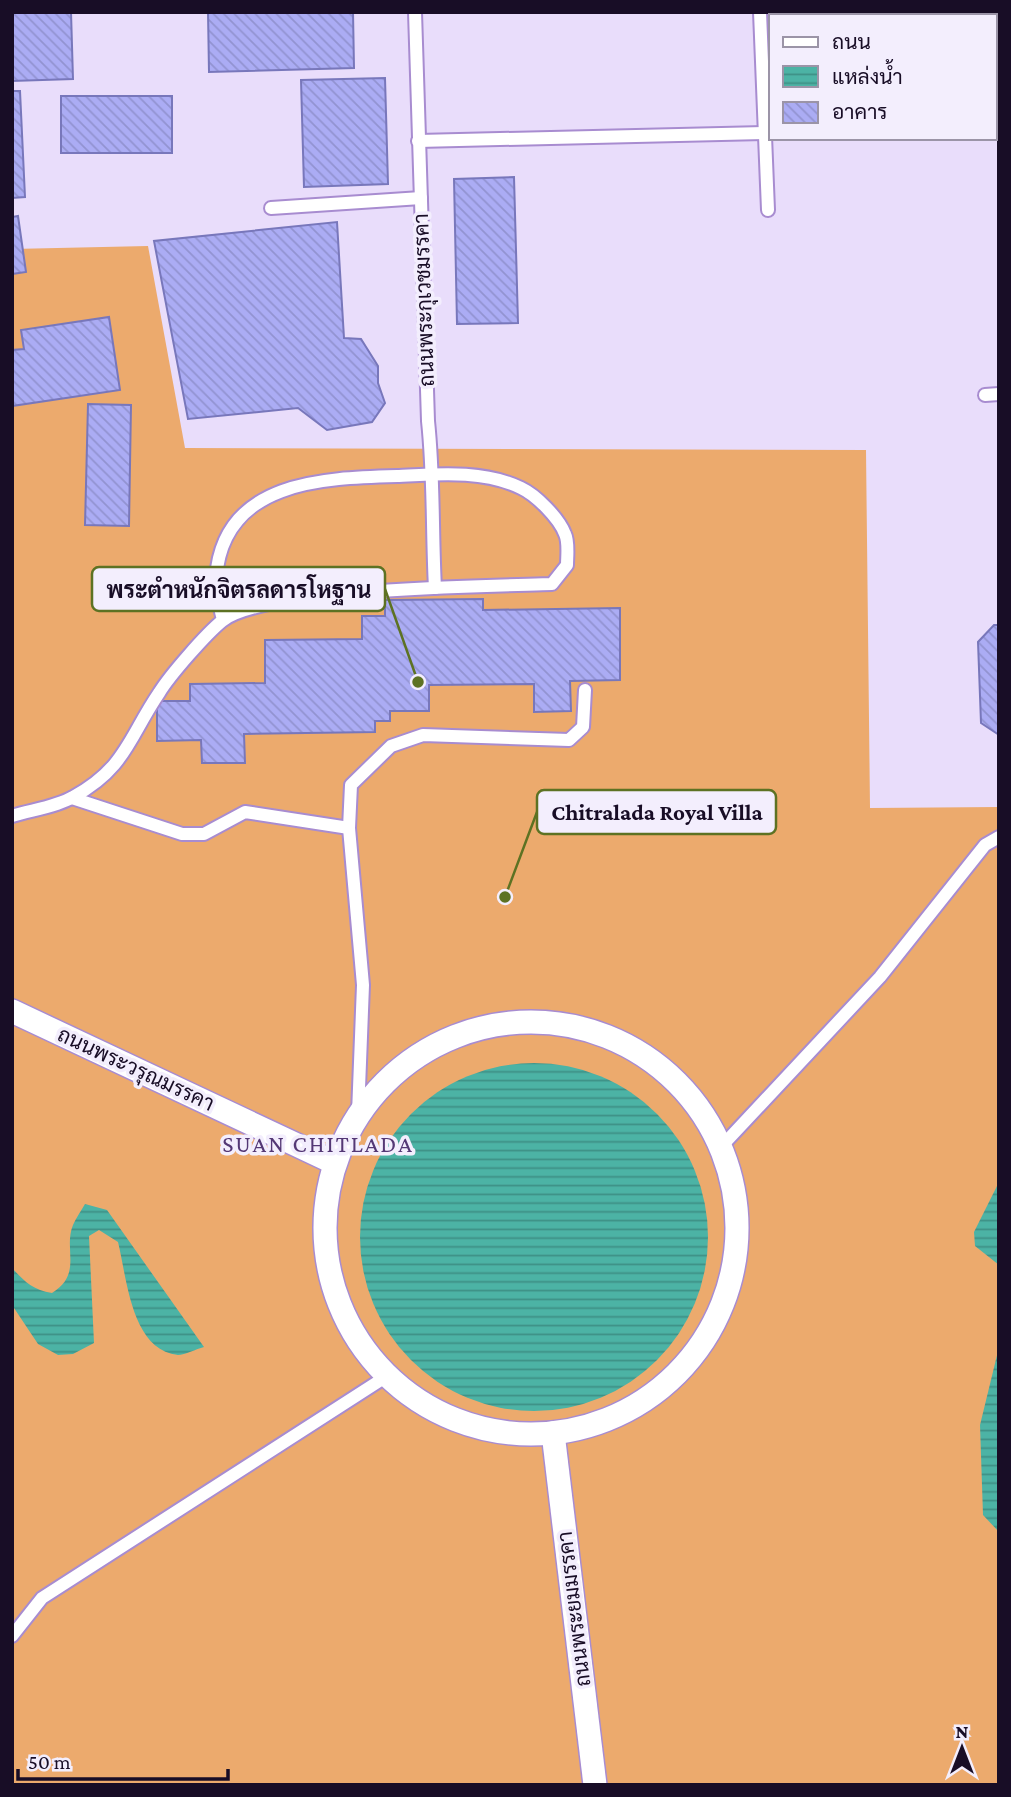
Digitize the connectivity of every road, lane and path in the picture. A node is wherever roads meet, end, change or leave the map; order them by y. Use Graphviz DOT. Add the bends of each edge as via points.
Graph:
graph roads {
  1 [pos="415,12"];
  2 [pos="761,12"];
  3 [pos="764,133"];
  4 [pos="418,141"];
  5 [pos="421,198"];
  6 [pos="271,208"];
  7 [pos="768,210"];
  8 [pos="999,394"];
  9 [pos="985,395"];
  10 [pos="433,474"];
  11 [pos="435,588"];
  12 [pos="223,620"];
  13 [pos="585,691"];
  14 [pos="72,798"];
  15 [pos="12,816"];
  16 [pos="349,828"];
  17 [pos="999,837"];
  18 [pos="12,1011"];
  19 [pos="358,1114"];
  20 [pos="722,1147"];
  21 [pos="335,1163"];
  22 [pos="387,1376"];
  23 [pos="553,1433"];
  24 [pos="12,1636"];
  25 [pos="595,1785"];
  1 -- 4 [label="lane, ถนนพระกุเวชมรรคา"];
  2 -- 3 [label="lane"];
  3 -- 4 [label="lane"];
  3 -- 7 [label="lane"];
  4 -- 5 [label="lane, ถนนพระกุเวชมรรคา"];
  5 -- 6 [label="lane"];
  5 -- 10 [label="lane, ถนนพระกุเวชมรรคา"];
  8 -- 9 [label="lane"];
  10 -- 11 [label="lane, ถนนพระกุเวชมรรคา"];
  10 -- 11 [label="lane" via="472,474 521,488 566,534 567,565 552,584"];
  10 -- 12 [label="lane" via="342,477 297,484 256,502 225,538 215,579"];
  11 -- 12 [label="lane" via="259,605"];
  12 -- 14 [label="lane" via="159,692 123,758"];
  13 -- 16 [label="lane" via="583,727 569,740 423,735 391,746 351,785"];
  14 -- 15 [label="lane"];
  14 -- 16 [label="lane" via="182,834 204,834 245,812"];
  16 -- 19 [label="lane" via="363,985"];
  17 -- 20 [label="lane" via="985,845 880,977"];
  18 -- 21 [label="street, ถนนพระวรุณมรรคา"];
  19 -- 20 [label="street" via="389,1078 438,1043 472,1030 544,1022 614,1038 646,1056 699,1105"];
  19 -- 21 [label="street"];
  20 -- 23 [label="street" via="738,1205 739,1241 729,1288 704,1342 681,1371 633,1407 589,1426"];
  21 -- 22 [label="street" via="324,1212 332,1284 344,1317"];
  22 -- 23 [label="street" via="415,1399 481,1428"];
  22 -- 24 [label="lane" via="42,1598"];
  23 -- 25 [label="street, ถนนพระยมมรรคา"];
}
